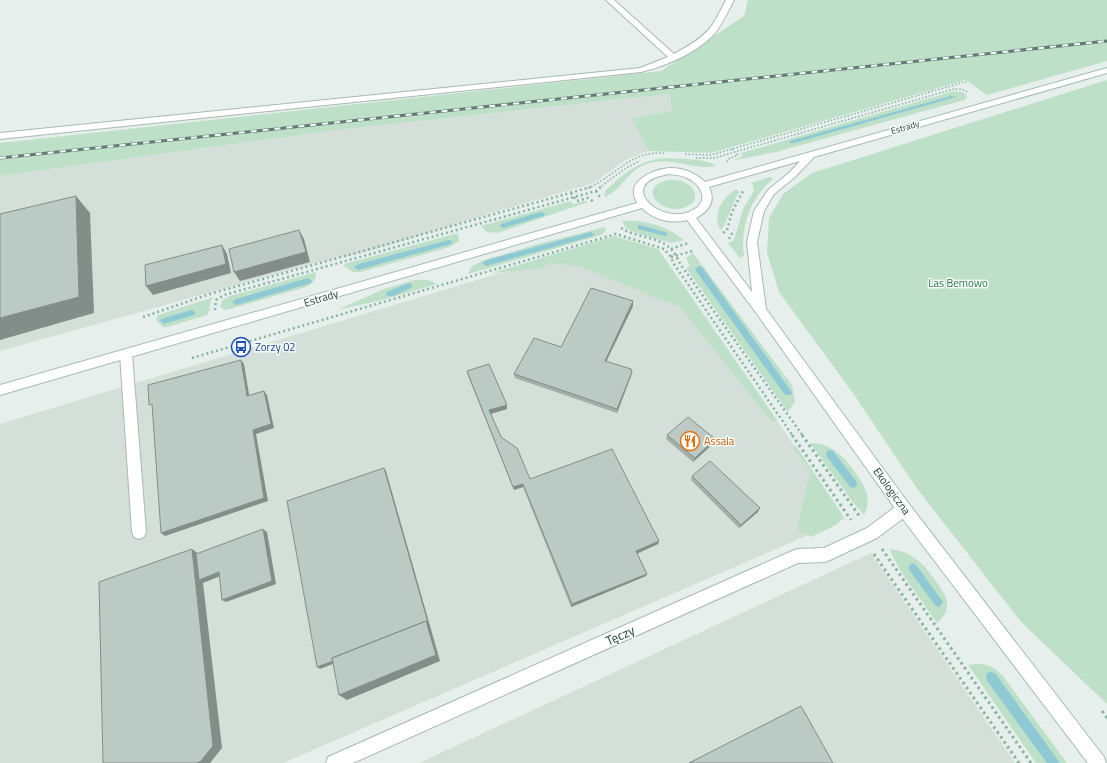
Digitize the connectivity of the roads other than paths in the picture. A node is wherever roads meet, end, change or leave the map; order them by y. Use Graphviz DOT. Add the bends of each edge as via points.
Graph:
graph roads {
  1 [pos="610,0"];
  2 [pos="730,0"];
  3 [pos="674,58"];
  4 [pos="1107,70"];
  5 [pos="0,136"];
  6 [pos="811,154"];
  7 [pos="704,185"];
  8 [pos="642,205"];
  9 [pos="690,217"];
  10 [pos="760,310"];
  11 [pos="126,354"];
  12 [pos="0,390"];
  13 [pos="904,509"];
  14 [pos="139,532"];
  15 [pos="334,763"];
  16 [pos="1098,763"];
  1 -- 3 [label="main road"];
  2 -- 3 [label="main road" via="710,33"];
  3 -- 5 [label="main road" via="641,70"];
  4 -- 6 [label="main road, Estrady"];
  6 -- 7 [label="main road, Estrady"];
  6 -- 10 [label="main road" via="771,192 759,211 752,242"];
  7 -- 8 [label="main road" via="682,173 656,173 645,178 639,186 637,195"];
  7 -- 9 [label="main road" via="708,201 704,208"];
  8 -- 9 [label="main road" via="650,212 661,216"];
  8 -- 11 [label="main road, Estrady"];
  9 -- 10 [label="main road, Ekologiczna"];
  10 -- 13 [label="main road, Ekologiczna"];
  11 -- 12 [label="main road, Estrady"];
  11 -- 14 [label="main road"];
  13 -- 15 [label="main road, Tęczy" via="867,535 825,555 797,556"];
  13 -- 16 [label="main road, Ekologiczna"];
}
